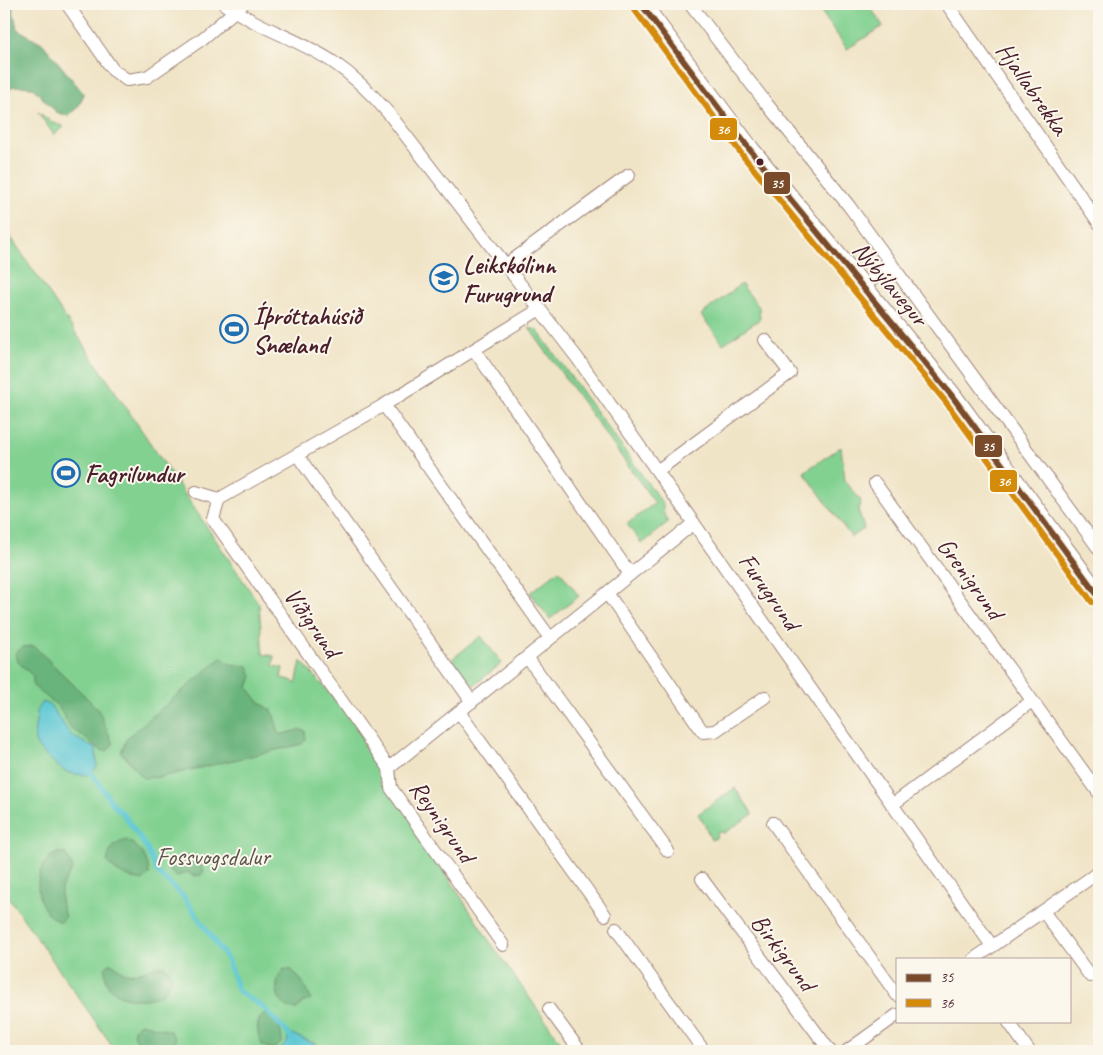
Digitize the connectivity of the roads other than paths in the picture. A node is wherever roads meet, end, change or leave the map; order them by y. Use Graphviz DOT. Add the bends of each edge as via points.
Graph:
graph roads {
  1 [pos="67,4"];
  2 [pos="641,4"];
  3 [pos="690,4"];
  4 [pos="948,4"];
  5 [pos="234,6"];
  6 [pos="628,175"];
  7 [pos="1099,222"];
  8 [pos="891,263"];
  9 [pos="506,265"];
  10 [pos="862,288"];
  11 [pos="540,310"];
  12 [pos="765,340"];
  13 [pos="475,351"];
  14 [pos="384,405"];
  15 [pos="298,456"];
  16 [pos="657,471"];
  17 [pos="875,483"];
  18 [pos="196,492"];
  19 [pos="219,499"];
  20 [pos="694,523"];
  21 [pos="1099,548"];
  22 [pos="630,574"];
  23 [pos="607,593"];
  24 [pos="1099,597"];
  25 [pos="550,638"];
  26 [pos="527,657"];
  27 [pos="765,697"];
  28 [pos="1032,701"];
  29 [pos="472,702"];
  30 [pos="460,712"];
  31 [pos="389,768"];
  32 [pos="1099,793"];
  33 [pos="892,805"];
  34 [pos="773,823"];
  35 [pos="668,851"];
  36 [pos="1099,872"];
  37 [pos="702,879"];
  38 [pos="1042,911"];
  39 [pos="605,915"];
  40 [pos="616,929"];
  41 [pos="503,945"];
  42 [pos="992,946"];
  43 [pos="975,958"];
  44 [pos="1099,974"];
  45 [pos="896,994"];
  46 [pos="549,1009"];
  47 [pos="896,1016"];
  48 [pos="1009,1022"];
  49 [pos="580,1051"];
  50 [pos="704,1051"];
  51 [pos="830,1051"];
  52 [pos="849,1051"];
  53 [pos="1030,1051"];
  1 -- 5 [label="street, Furugrund" via="112,70 126,80 147,77 202,39"];
  2 -- 10 [label="main road, Nýbýlavegur" via="750,150"];
  3 -- 8 [label="street, Nýbýlavegur"];
  4 -- 7 [label="street, Hjallabrekka"];
  5 -- 9 [label="street, Furugrund" via="332,62 372,95"];
  6 -- 9 [label="street"];
  8 -- 10 [label="street"];
  8 -- 21 [label="street, Nýbýlavegur"];
  9 -- 11 [label="street, Furugrund"];
  10 -- 24 [label="main road, Nýbýlavegur" via="952,396"];
  11 -- 13 [label="street"];
  11 -- 16 [label="street, Furugrund"];
  12 -- 16 [label="street" via="790,373"];
  13 -- 14 [label="street"];
  13 -- 22 [label="street"];
  14 -- 15 [label="street"];
  14 -- 25 [label="street"];
  15 -- 19 [label="street"];
  15 -- 29 [label="street"];
  16 -- 20 [label="street, Furugrund"];
  17 -- 28 [label="street, Grenigrund"];
  18 -- 19 [label="street"];
  19 -- 31 [label="street, Víðigrund" via="213,520"];
  20 -- 22 [label="street, Reynigrund"];
  20 -- 33 [label="street, Furugrund"];
  22 -- 23 [label="street, Reynigrund"];
  23 -- 25 [label="street, Reynigrund"];
  23 -- 27 [label="street" via="704,732 715,732"];
  25 -- 26 [label="street, Reynigrund"];
  26 -- 29 [label="street, Reynigrund"];
  26 -- 35 [label="street"];
  28 -- 32 [label="street, Grenigrund"];
  28 -- 33 [label="street"];
  29 -- 30 [label="street, Reynigrund"];
  30 -- 31 [label="street, Reynigrund"];
  30 -- 39 [label="street"];
  31 -- 41 [label="street, Reynigrund" via="391,788"];
  33 -- 42 [label="street, Furugrund"];
  34 -- 45 [label="street"];
  36 -- 38 [label="street"];
  37 -- 51 [label="street, Birkigrund"];
  38 -- 42 [label="street"];
  38 -- 44 [label="street" via="1090,976"];
  40 -- 50 [label="street"];
  42 -- 43 [label="street"];
  46 -- 49 [label="street"];
  47 -- 52 [label="street"];
  48 -- 53 [label="street"];
}
